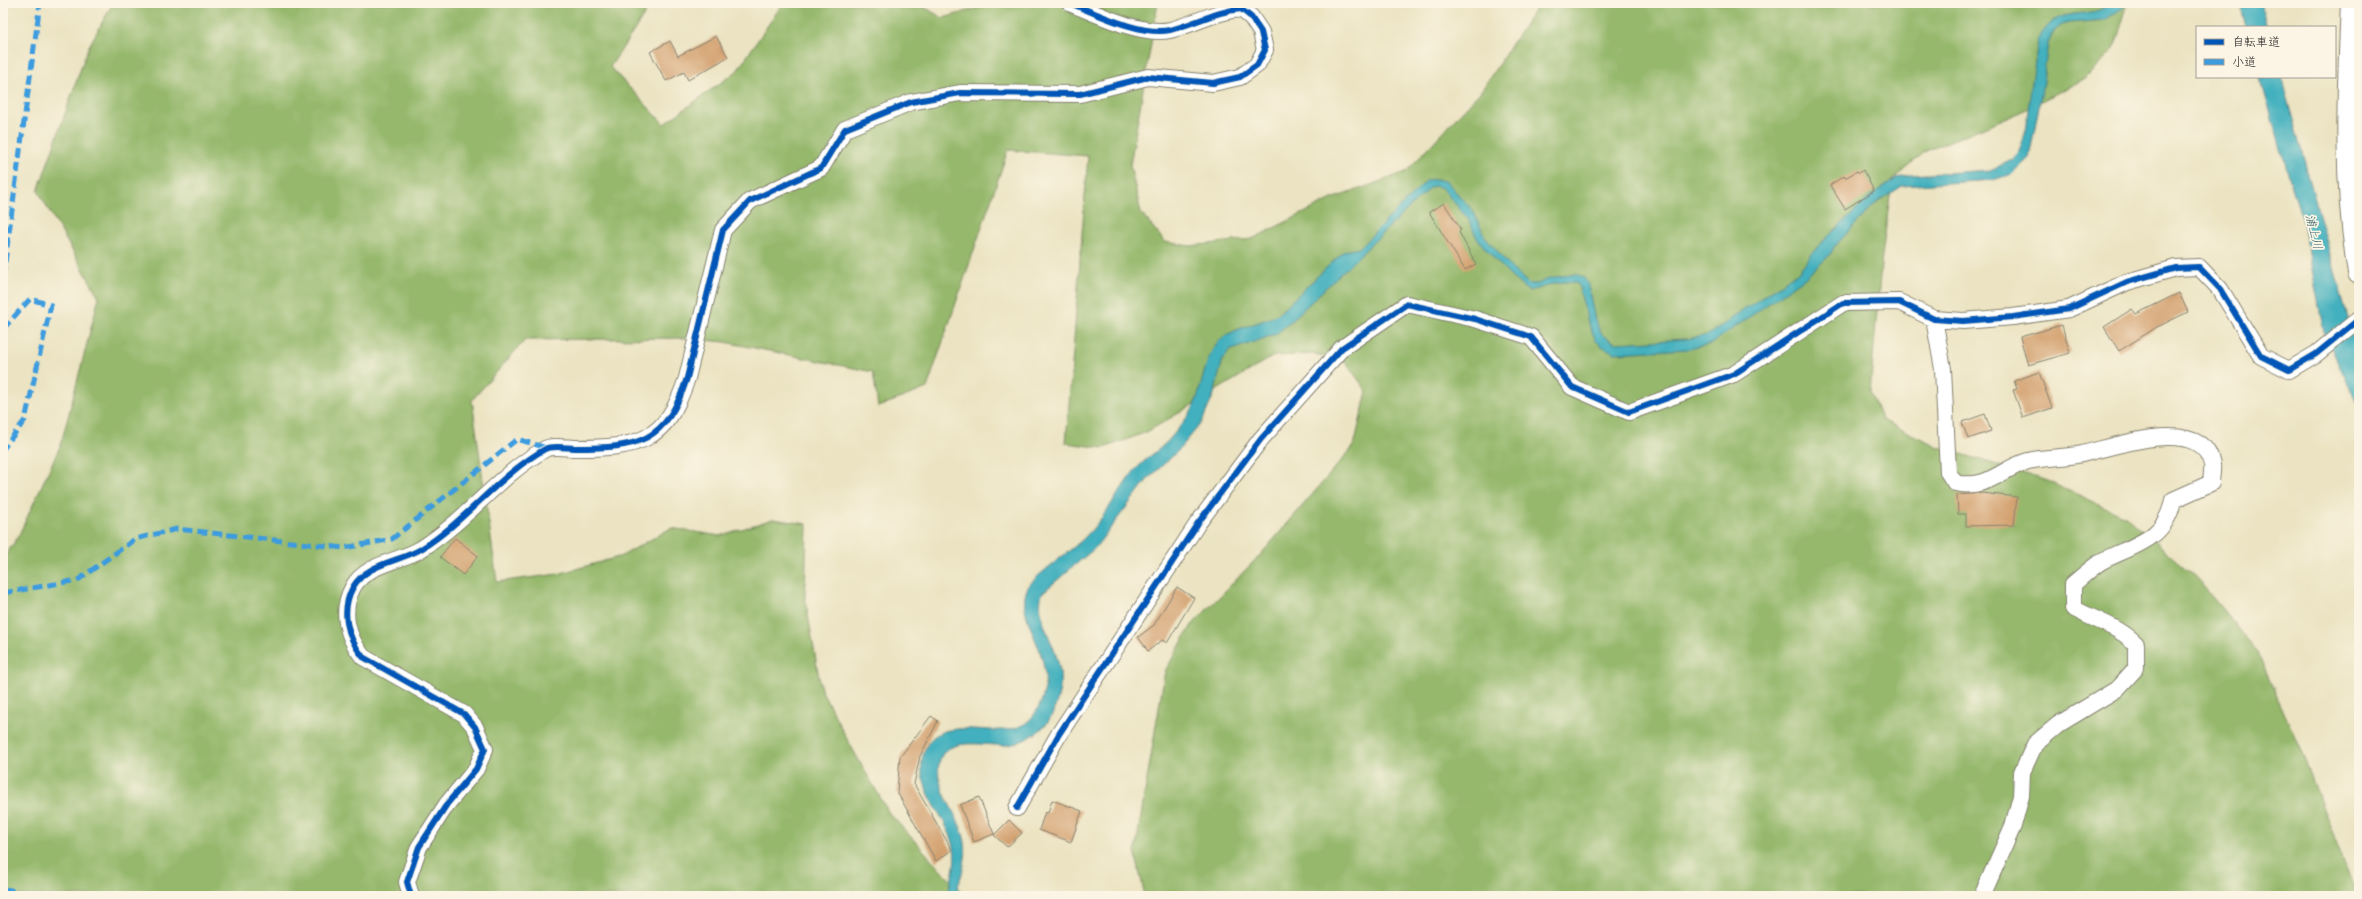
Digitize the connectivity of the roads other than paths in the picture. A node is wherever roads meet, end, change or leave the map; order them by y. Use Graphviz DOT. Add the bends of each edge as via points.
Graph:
graph roads {
  1 [pos="1070,3"];
  2 [pos="2352,3"];
  3 [pos="2359,273"];
  4 [pos="2359,318"];
  5 [pos="1934,319"];
  6 [pos="1017,808"];
  7 [pos="411,896"];
  8 [pos="1982,896"];
  1 -- 7 [label="street" via="1111,19 1151,30 1168,30 1223,10 1241,9 1262,32 1265,50 1257,65 1240,77 1213,83 1148,77 1080,94 960,94 911,102 845,129 821,168 750,201 723,230 680,402 662,425 644,440 615,448 547,448 520,466 468,514 420,550 371,570 354,586 346,606 352,644 359,652 392,674 464,714 475,728 485,749 476,769 447,804 419,847 407,882"];
  2 -- 3 [label="highway" via="2348,88 2348,182"];
  4 -- 5 [label="street" via="2316,354 2288,370 2261,356 2220,289 2199,268 2176,268 2127,282 2069,309 2006,318 1964,321"];
  5 -- 6 [label="street" via="1899,302 1843,303 1734,374 1629,412 1572,387 1530,337 1475,319 1407,304 1342,348 1261,439 1193,529 1059,734"];
  5 -- 8 [label="street" via="1942,369 1948,472 1955,483 1983,483 2028,462 2081,455 2155,438 2183,438 2195,441 2205,449 2212,465 2211,483 2173,500 2171,515 2150,539 2101,562 2073,584 2073,608 2126,633 2136,644 2136,668 2117,689 2059,724 2035,744 2022,772 2021,796 2013,826"];
}
